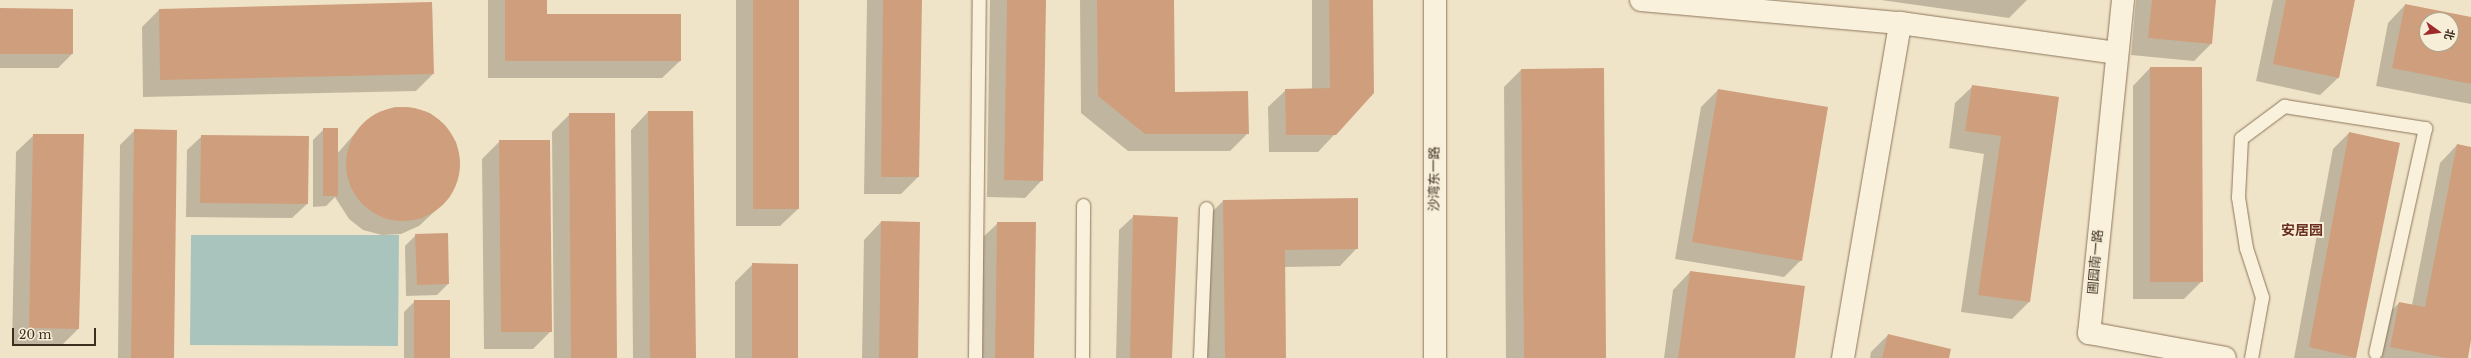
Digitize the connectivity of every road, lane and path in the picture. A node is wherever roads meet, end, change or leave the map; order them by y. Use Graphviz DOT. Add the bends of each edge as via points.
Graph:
graph roads {
  1 [pos="979,0"];
  2 [pos="1435,0"];
  3 [pos="1641,0"];
  4 [pos="2123,0"];
  5 [pos="1900,23"];
  6 [pos="2116,53"];
  7 [pos="1083,205"];
  8 [pos="1206,208"];
  9 [pos="2375,353"];
  10 [pos="975,358"];
  11 [pos="1082,358"];
  12 [pos="1200,358"];
  13 [pos="1435,358"];
  14 [pos="1843,358"];
  15 [pos="2225,358"];
  16 [pos="2251,358"];
  1 -- 10 [label="lane"];
  2 -- 13 [label="street, 沙湾东一路"];
  3 -- 5 [label="street"];
  4 -- 6 [label="street"];
  5 -- 6 [label="street"];
  5 -- 14 [label="street"];
  6 -- 15 [label="street, 圃园南一路" via="2089,333"];
  7 -- 11 [label="lane"];
  8 -- 12 [label="lane"];
  9 -- 16 [label="lane" via="2425,128 2284,106 2241,138 2238,197 2246,248 2262,297"];
}
